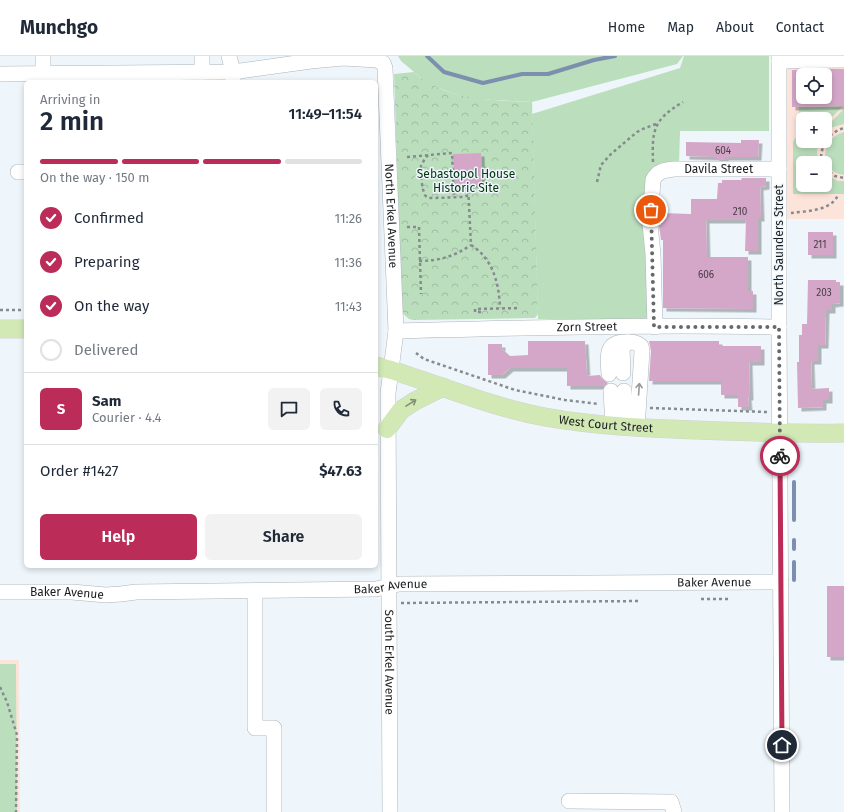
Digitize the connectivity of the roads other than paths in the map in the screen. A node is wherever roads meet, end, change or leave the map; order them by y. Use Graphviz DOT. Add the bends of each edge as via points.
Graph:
graph roads {
  1 [pos="43,56"];
  2 [pos="202,56"];
  3 [pos="229,56"];
  4 [pos="779,58"];
  5 [pos="844,60"];
  6 [pos="202,72"];
  7 [pos="0,74"];
  8 [pos="43,74"];
  9 [pos="233,77"];
  10 [pos="779,169"];
  11 [pos="654,327"];
  12 [pos="779,327"];
  13 [pos="0,329"];
  14 [pos="24,329"];
  15 [pos="396,331"];
  16 [pos="384,368"];
  17 [pos="616,374"];
  18 [pos="443,387"];
  19 [pos="615,396"];
  20 [pos="625,427"];
  21 [pos="388,429"];
  22 [pos="780,433"];
  23 [pos="844,433"];
  24 [pos="781,582"];
  25 [pos="388,586"];
  26 [pos="255,590"];
  27 [pos="0,592"];
  28 [pos="569,800"];
  29 [pos="274,812"];
  30 [pos="390,812"];
  31 [pos="674,812"];
  32 [pos="782,812"];
  1 -- 8 [label="street"];
  2 -- 6 [label="street"];
  3 -- 9 [label="street"];
  4 -- 5 [label="street"];
  4 -- 10 [label="street, North Saunders Street"];
  6 -- 8 [label="street"];
  6 -- 9 [label="street"];
  7 -- 8 [label="street"];
  9 -- 15 [label="street, North Erkel Avenue" via="311,61 343,58 370,59 383,63 387,80"];
  10 -- 11 [label="street, Davila Street" via="686,168 665,170 655,176 650,224"];
  10 -- 12 [label="street, North Saunders Street"];
  11 -- 12 [label="street, Zorn Street"];
  11 -- 15 [label="street, Zorn Street"];
  12 -- 22 [label="street, North Saunders Street"];
  13 -- 14 [label="main road"];
  15 -- 16 [label="street, North Erkel Avenue"];
  16 -- 18 [label="main road, West Court Street"];
  16 -- 21 [label="street, South Erkel Avenue" via="388,393"];
  20 -- 17 [label="street, one-way" via="638,407 641,346 634,342 615,343 608,354"];
  18 -- 20 [label="main road, West Court Street" via="543,417"];
  21 -- 18 [label="main road, one-way" via="401,410"];
  19 -- 20 [label="street"];
  20 -- 22 [label="main road, West Court Street"];
  21 -- 25 [label="street, South Erkel Avenue"];
  22 -- 23 [label="main road, West Court Street"];
  22 -- 24 [label="street, North Saunders Street"];
  24 -- 25 [label="street, Baker Avenue"];
  24 -- 32 [label="street, North Saunders Street"];
  25 -- 26 [label="street, Baker Avenue" via="376,589"];
  25 -- 30 [label="street, South Erkel Avenue"];
  26 -- 27 [label="street, Baker Avenue" via="106,595 72,592"];
  26 -- 29 [label="street" via="255,728 274,728"];
  28 -- 31 [label="street" via="671,802"];
}
